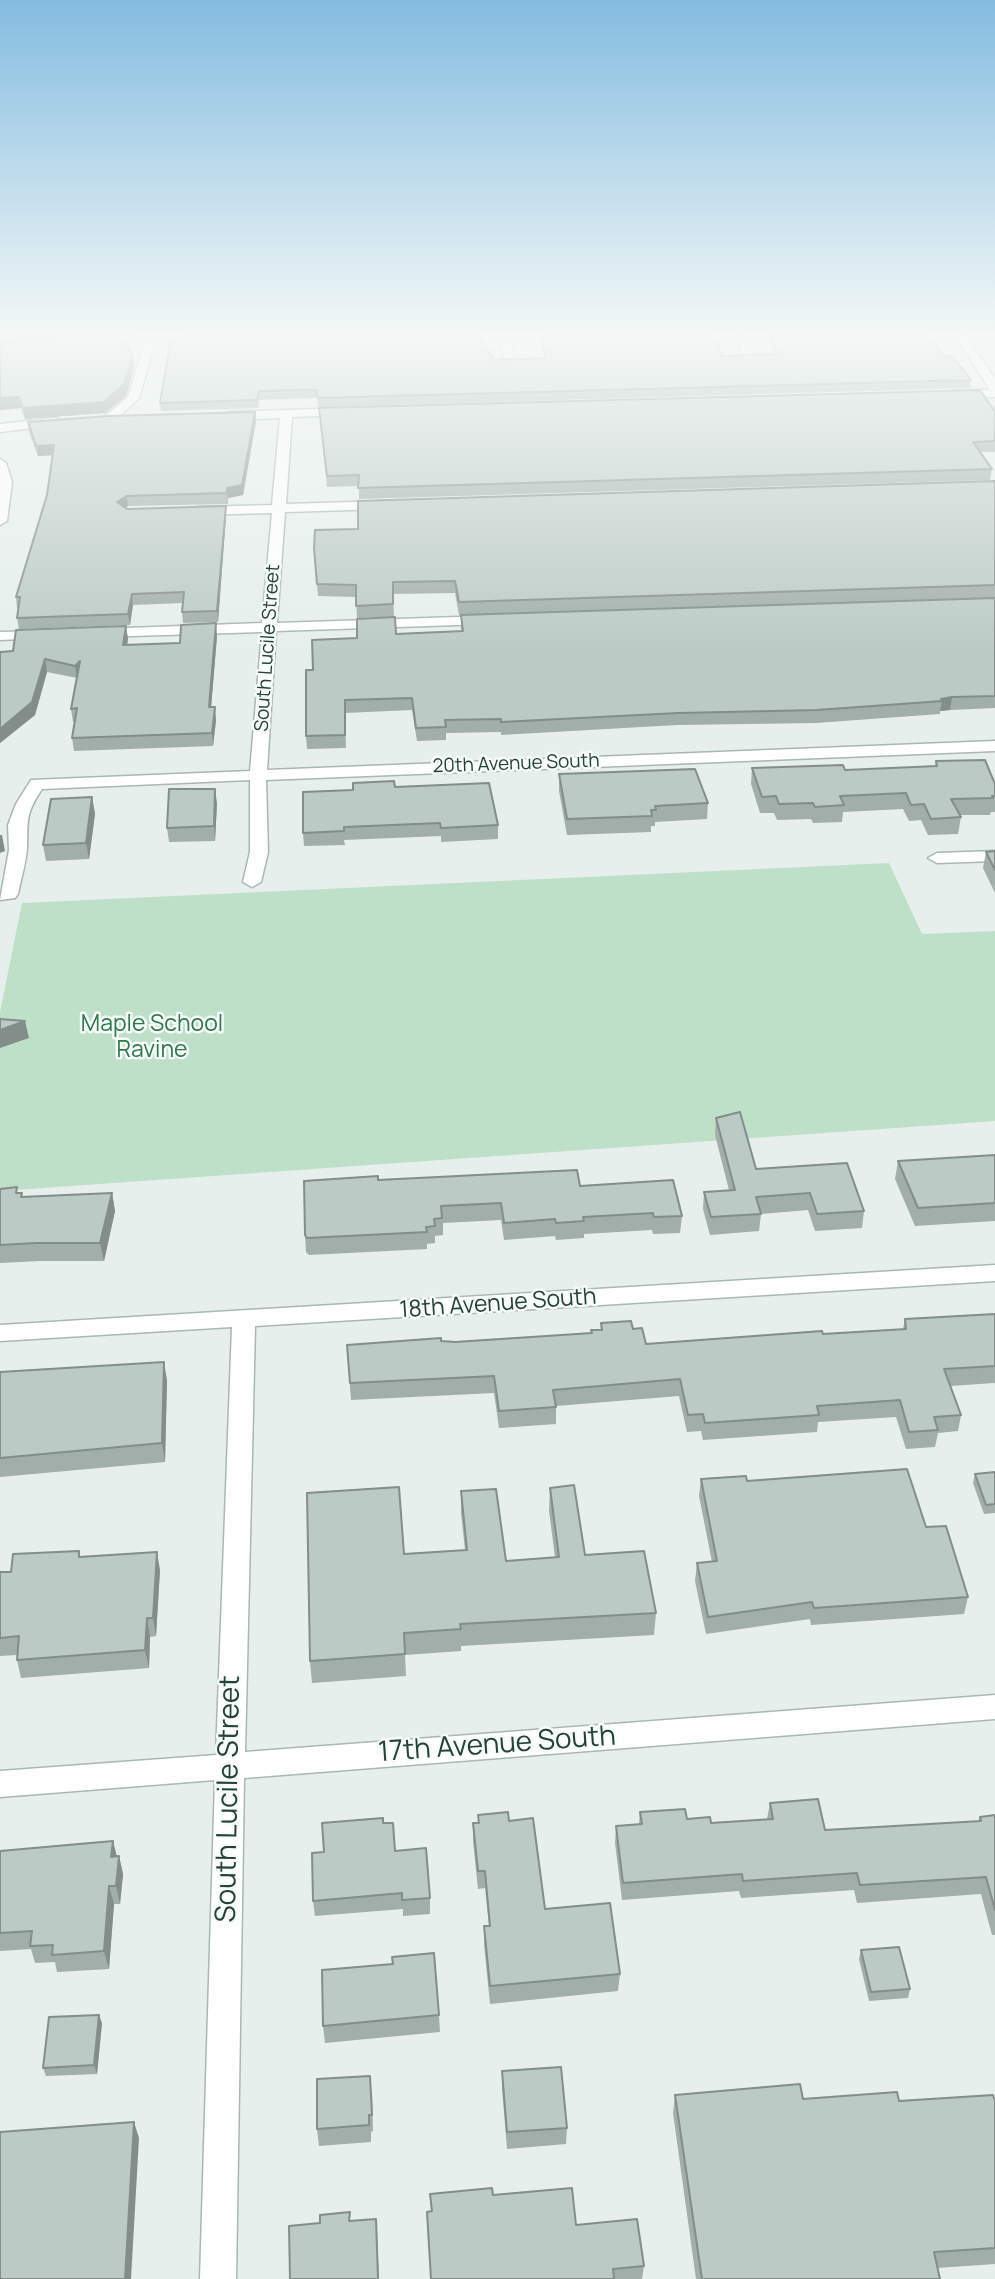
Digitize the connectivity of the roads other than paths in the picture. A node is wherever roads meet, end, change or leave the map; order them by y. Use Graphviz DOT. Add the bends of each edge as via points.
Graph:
graph roads {
  1 [pos="284,441"];
  2 [pos="0,463"];
  3 [pos="403,505"];
  4 [pos="279,508"];
  5 [pos="183,512"];
  6 [pos="0,521"];
  7 [pos="507,619"];
  8 [pos="270,627"];
  9 [pos="81,634"];
  10 [pos="54,635"];
  11 [pos="0,636"];
  12 [pos="995,746"];
  13 [pos="258,775"];
  14 [pos="995,856"];
  15 [pos="937,858"];
  16 [pos="252,882"];
  17 [pos="0,895"];
  18 [pos="995,1273"];
  19 [pos="244,1320"];
  20 [pos="0,1333"];
  21 [pos="995,1707"];
  22 [pos="230,1765"];
  23 [pos="0,1784"];
  24 [pos="218,2279"];
  1 -- 4 [label="street, South Lucile Street"];
  2 -- 6 [label="street" via="6,482"];
  3 -- 4 [label="street"];
  4 -- 5 [label="street"];
  4 -- 8 [label="street, South Lucile Street"];
  7 -- 8 [label="street"];
  8 -- 9 [label="street"];
  8 -- 13 [label="street, South Lucile Street"];
  10 -- 11 [label="street"];
  12 -- 13 [label="street, 20th Avenue South"];
  13 -- 16 [label="street, South Lucile Street" via="260,852"];
  13 -- 17 [label="street, 20th Avenue South" via="37,784 17,825 18,850 9,894"];
  14 -- 15 [label="street"];
  18 -- 19 [label="street, 18th Avenue South"];
  19 -- 20 [label="street, 18th Avenue South"];
  19 -- 22 [label="street, South Lucile Street"];
  21 -- 22 [label="street, 17th Avenue South"];
  22 -- 23 [label="street, 17th Avenue South"];
  22 -- 24 [label="street, South Lucile Street"];
}
